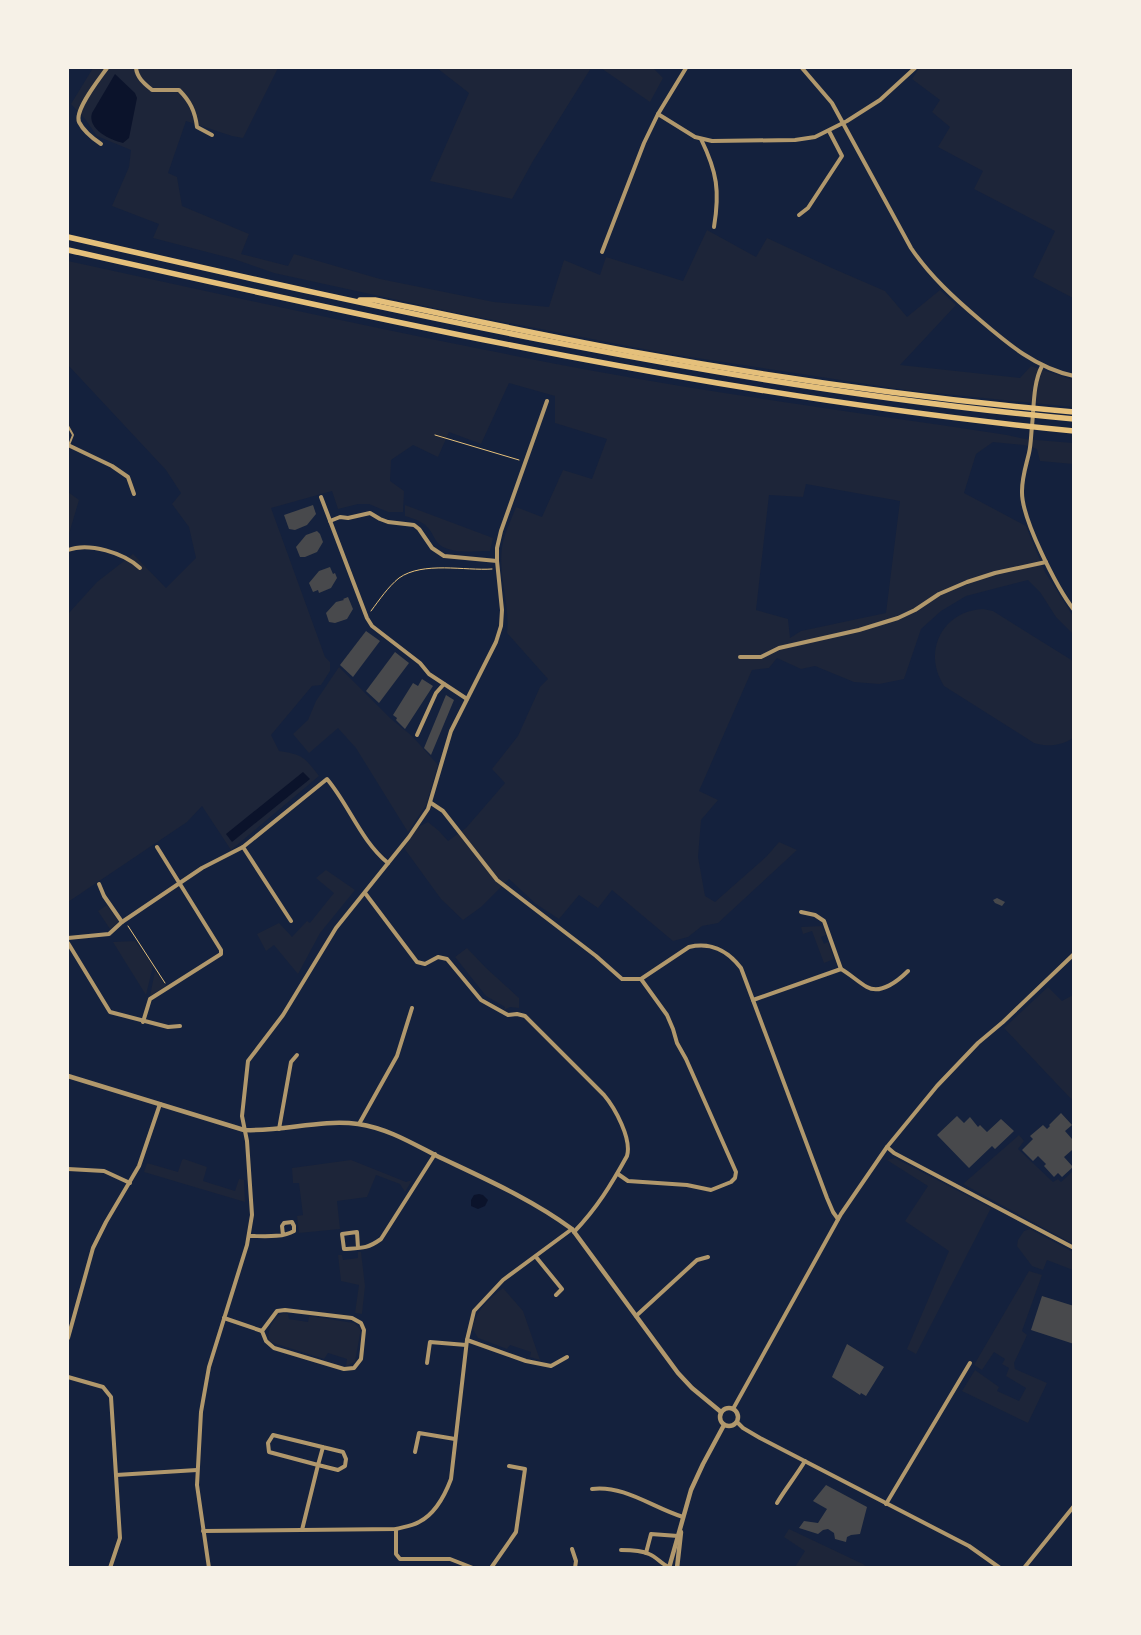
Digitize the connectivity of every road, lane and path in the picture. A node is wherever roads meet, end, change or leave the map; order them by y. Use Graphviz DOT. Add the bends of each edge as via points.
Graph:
graph roads {
  1 [pos="107,68"];
  2 [pos="136,68"];
  3 [pos="686,68"];
  4 [pos="802,68"];
  5 [pos="915,68"];
  6 [pos="658,114"];
  7 [pos="844,123"];
  8 [pos="828,131"];
  9 [pos="212,135"];
  10 [pos="701,139"];
  11 [pos="101,144"];
  12 [pos="799,215"];
  13 [pos="714,227"];
  14 [pos="68,238"];
  15 [pos="68,250"];
  16 [pos="602,252"];
  17 [pos="345,299"];
  18 [pos="1042,366"];
  19 [pos="1074,376"];
  20 [pos="547,401"];
  21 [pos="1074,412"];
  22 [pos="1074,419"];
  23 [pos="68,426"];
  24 [pos="1074,431"];
  25 [pos="435,435"];
  26 [pos="68,445"];
  27 [pos="525,462"];
  28 [pos="134,494"];
  29 [pos="321,497"];
  30 [pos="330,521"];
  31 [pos="68,550"];
  32 [pos="497,561"];
  33 [pos="1046,562"];
  34 [pos="140,568"];
  35 [pos="497,569"];
  36 [pos="1074,610"];
  37 [pos="366,618"];
  38 [pos="740,657"];
  39 [pos="444,684"];
  40 [pos="467,699"];
  41 [pos="417,735"];
  42 [pos="431,803"];
  43 [pos="157,847"];
  44 [pos="243,847"];
  45 [pos="388,863"];
  46 [pos="99,884"];
  47 [pos="179,884"];
  48 [pos="365,893"];
  49 [pos="801,912"];
  50 [pos="291,921"];
  51 [pos="122,922"];
  52 [pos="68,938"];
  53 [pos="68,943"];
  54 [pos="1074,954"];
  55 [pos="841,969"];
  56 [pos="908,971"];
  57 [pos="640,979"];
  58 [pos="168,988"];
  59 [pos="753,1000"];
  60 [pos="412,1008"];
  61 [pos="143,1022"];
  62 [pos="180,1026"];
  63 [pos="297,1055"];
  64 [pos="68,1076"];
  65 [pos="160,1104"];
  66 [pos="358,1124"];
  67 [pos="279,1129"];
  68 [pos="244,1130"];
  69 [pos="887,1147"];
  70 [pos="435,1154"];
  71 [pos="68,1169"];
  72 [pos="618,1174"];
  73 [pos="130,1183"];
  74 [pos="838,1218"];
  75 [pos="573,1230"];
  76 [pos="282,1234"];
  77 [pos="249,1236"];
  78 [pos="358,1248"];
  79 [pos="1074,1248"];
  80 [pos="536,1257"];
  81 [pos="708,1257"];
  82 [pos="556,1295"];
  83 [pos="636,1316"];
  84 [pos="224,1318"];
  85 [pos="262,1331"];
  86 [pos="68,1338"];
  87 [pos="467,1340"];
  88 [pos="466,1345"];
  89 [pos="567,1357"];
  90 [pos="427,1363"];
  91 [pos="970,1363"];
  92 [pos="68,1376"];
  93 [pos="734,1409"];
  94 [pos="721,1412"];
  95 [pos="737,1422"];
  96 [pos="724,1425"];
  97 [pos="455,1439"];
  98 [pos="323,1448"];
  99 [pos="415,1452"];
  100 [pos="805,1461"];
  101 [pos="318,1465"];
  102 [pos="509,1466"];
  103 [pos="197,1470"];
  104 [pos="116,1476"];
  105 [pos="592,1489"];
  106 [pos="777,1503"];
  107 [pos="886,1504"];
  108 [pos="1074,1506"];
  109 [pos="682,1520"];
  110 [pos="396,1529"];
  111 [pos="302,1530"];
  112 [pos="203,1531"];
  113 [pos="678,1536"];
  114 [pos="572,1549"];
  115 [pos="621,1550"];
  116 [pos="646,1552"];
  117 [pos="669,1567"];
  118 [pos="110,1568"];
  119 [pos="209,1568"];
  120 [pos="473,1568"];
  121 [pos="490,1568"];
  122 [pos="574,1568"];
  123 [pos="677,1568"];
  124 [pos="1000,1568"];
  125 [pos="1024,1568"];
  1 -- 11 [label="street" via="79,114 79,121 90,137"];
  2 -- 9 [label="street" via="141,81 152,90 179,90 195,113 196,126"];
  3 -- 6 [label="street"];
  4 -- 7 [label="street" via="825,93"];
  5 -- 7 [label="street" via="880,100"];
  6 -- 10 [label="street"];
  6 -- 16 [label="street"];
  7 -- 8 [label="street"];
  7 -- 18 [label="street" via="923,266 1002,338"];
  8 -- 10 [label="street" via="795,140"];
  8 -- 12 [label="street" via="842,156 808,208"];
  10 -- 13 [label="street" via="716,179"];
  14 -- 17 [label="highway"];
  15 -- 24 [label="highway" via="635,370 863,407"];
  17 -- 21 [label="highway" via="375,300 638,353 830,384"];
  17 -- 22 [label="highway" via="588,349 789,384"];
  18 -- 19 [label="street"];
  18 -- 33 [label="street" via="1021,492 1025,511"];
  20 -- 27 [label="street"];
  23 -- 26 [label="lane" via="73,435"];
  25 -- 27 [label="path"];
  26 -- 28 [label="street" via="128,477"];
  27 -- 32 [label="street" via="501,530"];
  29 -- 30 [label="street"];
  30 -- 32 [label="street" via="370,513 388,522 414,524 432,548 444,556"];
  30 -- 37 [label="street"];
  31 -- 34 [label="street" via="91,548 126,557"];
  32 -- 35 [label="street"];
  33 -- 36 [label="street"];
  33 -- 38 [label="street" via="967,582 898,618 779,648 761,657"];
  35 -- 37 [label="path" via="421,569 401,577 388,588"];
  35 -- 40 [label="street" via="501,626"];
  37 -- 39 [label="street"];
  39 -- 40 [label="street"];
  39 -- 41 [label="street" via="436,693"];
  40 -- 42 [label="street" via="451,731"];
  42 -- 45 [label="street"];
  42 -- 57 [label="street" via="443,811 497,880 622,979"];
  43 -- 47 [label="street"];
  44 -- 45 [label="street" via="327,779 363,835"];
  44 -- 47 [label="street"];
  44 -- 50 [label="street"];
  45 -- 48 [label="street"];
  46 -- 51 [label="street"];
  47 -- 51 [label="street"];
  47 -- 58 [label="street" via="221,954"];
  48 -- 68 [label="street" via="336,928 283,1015 248,1061 242,1116"];
  48 -- 72 [label="street" via="417,962 425,964 438,957 447,959 481,1000 508,1015 525,1016 604,1094 613,1106 629,1149"];
  49 -- 55 [label="street" via="816,915 824,921"];
  51 -- 52 [label="street" via="109,934"];
  51 -- 58 [label="path"];
  53 -- 61 [label="street" via="110,1012"];
  54 -- 69 [label="street" via="978,1043 937,1086"];
  55 -- 56 [label="street" via="868,988 877,990 899,981"];
  55 -- 59 [label="street"];
  57 -- 59 [label="street" via="689,947 709,945 725,952 741,968"];
  57 -- 72 [label="street" via="667,1015 736,1172 731,1182 711,1190 628,1181"];
  58 -- 61 [label="street" via="150,999"];
  59 -- 74 [label="street" via="827,1198"];
  60 -- 66 [label="street" via="397,1056"];
  61 -- 62 [label="street" via="168,1028"];
  63 -- 67 [label="street" via="291,1062"];
  64 -- 65 [label="street"];
  65 -- 68 [label="street"];
  65 -- 73 [label="street"];
  66 -- 67 [label="street"];
  66 -- 70 [label="street" via="386,1131"];
  67 -- 68 [label="street"];
  68 -- 77 [label="street" via="251,1200"];
  69 -- 74 [label="street"];
  69 -- 79 [label="street"];
  70 -- 75 [label="street" via="547,1212"];
  70 -- 78 [label="street" via="382,1239 371,1247"];
  71 -- 73 [label="street" via="104,1171"];
  72 -- 75 [label="street" via="591,1215"];
  73 -- 86 [label="street" via="93,1248"];
  74 -- 93 [label="street"];
  75 -- 80 [label="street"];
  75 -- 83 [label="street"];
  76 -- 77 [label="street"];
  77 -- 84 [label="street"];
  78 -- 78 [label="street" via="357,1232 342,1234 344,1249"];
  80 -- 82 [label="street" via="562,1289"];
  80 -- 87 [label="street" via="503,1280 474,1311"];
  81 -- 83 [label="street" via="697,1260"];
  83 -- 94 [label="street" via="678,1373"];
  84 -- 85 [label="street"];
  84 -- 103 [label="street" via="204,1391"];
  85 -- 85 [label="street" via="274,1348 344,1369 354,1368 361,1359 364,1330 361,1323 352,1318 278,1311"];
  87 -- 88 [label="street"];
  87 -- 89 [label="street" via="526,1361 551,1366"];
  88 -- 90 [label="street" via="430,1342"];
  88 -- 97 [label="street"];
  91 -- 107 [label="street"];
  92 -- 104 [label="street" via="103,1387 111,1396"];
  93 -- 94 [label="street" via="727,1408"];
  93 -- 95 [label="street"];
  94 -- 96 [label="street" via="720,1419"];
  95 -- 96 [label="street" via="732,1426"];
  95 -- 100 [label="street" via="751,1433"];
  96 -- 109 [label="street" via="703,1464"];
  97 -- 99 [label="street" via="419,1433"];
  97 -- 110 [label="street" via="451,1478 444,1496 419,1522"];
  98 -- 101 [label="street"];
  98 -- 101 [label="street" via="343,1452 345,1466 338,1470"];
  98 -- 101 [label="street" via="273,1435 268,1443 269,1452"];
  100 -- 106 [label="street"];
  100 -- 107 [label="street"];
  101 -- 111 [label="street"];
  102 -- 121 [label="street" via="525,1469 516,1532"];
  103 -- 104 [label="street"];
  103 -- 112 [label="street"];
  104 -- 118 [label="street" via="120,1538"];
  105 -- 109 [label="street" via="605,1488 641,1499"];
  107 -- 124 [label="street" via="980,1552"];
  108 -- 125 [label="street"];
  109 -- 113 [label="street"];
  109 -- 123 [label="street"];
  110 -- 111 [label="street"];
  110 -- 120 [label="street" via="396,1554 400,1559 450,1558"];
  111 -- 112 [label="street"];
  112 -- 119 [label="street"];
  113 -- 116 [label="street" via="651,1534"];
  113 -- 117 [label="street"];
  114 -- 122 [label="street" via="576,1561"];
  115 -- 116 [label="street"];
  116 -- 117 [label="street"];
}
